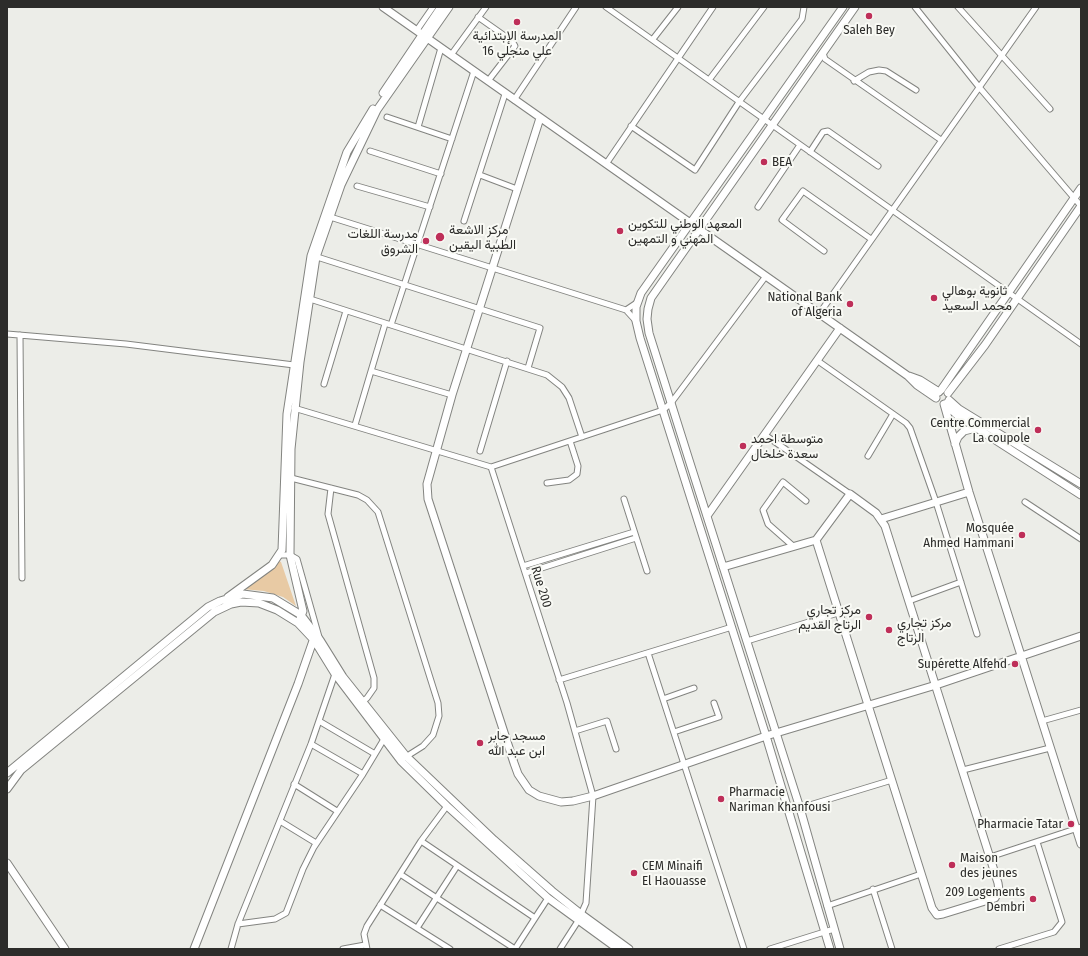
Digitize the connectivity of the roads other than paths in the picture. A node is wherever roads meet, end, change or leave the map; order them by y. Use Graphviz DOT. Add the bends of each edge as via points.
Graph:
graph roads {
  1 [pos="383,7"];
  2 [pos="433,7"];
  3 [pos="441,7"];
  4 [pos="449,7"];
  5 [pos="486,7"];
  6 [pos="576,7"];
  7 [pos="606,7"];
  8 [pos="678,7"];
  9 [pos="713,7"];
  10 [pos="764,7"];
  11 [pos="804,7"];
  12 [pos="843,7"];
  13 [pos="855,7"];
  14 [pos="915,7"];
  15 [pos="958,7"];
  16 [pos="1036,7"];
  17 [pos="478,17"];
  18 [pos="422,34"];
  19 [pos="653,39"];
  20 [pos="441,48"];
  21 [pos="451,55"];
  22 [pos="824,56"];
  23 [pos="1002,56"];
  24 [pos="677,57"];
  25 [pos="474,71"];
  26 [pos="709,80"];
  27 [pos="488,81"];
  28 [pos="854,81"];
  29 [pos="979,87"];
  30 [pos="916,90"];
  31 [pos="505,94"];
  32 [pos="514,100"];
  33 [pos="739,102"];
  34 [pos="1050,109"];
  35 [pos="387,117"];
  36 [pos="540,118"];
  37 [pos="764,119"];
  38 [pos="631,126"];
  39 [pos="772,126"];
  40 [pos="418,127"];
  41 [pos="452,139"];
  42 [pos="941,140"];
  43 [pos="800,145"];
  44 [pos="370,151"];
  45 [pos="810,152"];
  46 [pos="606,164"];
  47 [pos="878,166"];
  48 [pos="441,174"];
  49 [pos="480,176"];
  50 [pos="357,186"];
  51 [pos="1081,188"];
  52 [pos="517,189"];
  53 [pos="1074,198"];
  54 [pos="1081,206"];
  55 [pos="430,207"];
  56 [pos="758,207"];
  57 [pos="891,210"];
  58 [pos="327,216"];
  59 [pos="464,221"];
  60 [pos="690,223"];
  61 [pos="700,229"];
  62 [pos="871,239"];
  63 [pos="418,245"];
  64 [pos="824,251"];
  65 [pos="313,256"];
  66 [pos="492,268"];
  67 [pos="766,276"];
  68 [pos="404,285"];
  69 [pos="1008,293"];
  70 [pos="310,298"];
  71 [pos="1017,300"];
  72 [pos="638,302"];
  73 [pos="480,308"];
  74 [pos="626,310"];
  75 [pos="346,311"];
  76 [pos="819,314"];
  77 [pos="636,321"];
  78 [pos="385,324"];
  79 [pos="391,325"];
  80 [pos="840,328"];
  81 [pos="7,334"];
  82 [pos="20,335"];
  83 [pos="1081,344"];
  84 [pos="467,348"];
  85 [pos="507,361"];
  86 [pos="818,361"];
  87 [pos="294,365"];
  88 [pos="528,368"];
  89 [pos="371,371"];
  90 [pos="324,384"];
  91 [pos="939,393"];
  92 [pos="452,395"];
  93 [pos="946,400"];
  94 [pos="671,404"];
  95 [pos="294,408"];
  96 [pos="663,410"];
  97 [pos="893,414"];
  98 [pos="355,425"];
  99 [pos="976,428"];
  100 [pos="765,435"];
  101 [pos="582,437"];
  102 [pos="570,441"];
  103 [pos="955,444"];
  104 [pos="436,449"];
  105 [pos="480,451"];
  106 [pos="868,456"];
  107 [pos="492,467"];
  108 [pos="291,478"];
  109 [pos="547,483"];
  110 [pos="1081,483"];
  111 [pos="331,488"];
  112 [pos="969,492"];
  113 [pos="850,494"];
  114 [pos="1081,495"];
  115 [pos="624,499"];
  116 [pos="806,501"];
  117 [pos="936,502"];
  118 [pos="1025,502"];
  119 [pos="707,516"];
  120 [pos="881,519"];
  121 [pos="634,532"];
  122 [pos="636,538"];
  123 [pos="1081,539"];
  124 [pos="816,540"];
  125 [pos="793,546"];
  126 [pos="280,555"];
  127 [pos="290,555"];
  128 [pos="524,566"];
  129 [pos="723,567"];
  130 [pos="646,571"];
  131 [pos="526,573"];
  132 [pos="22,578"];
  133 [pos="961,582"];
  134 [pos="226,598"];
  135 [pos="909,601"];
  136 [pos="838,613"];
  137 [pos="301,615"];
  138 [pos="298,623"];
  139 [pos="732,628"];
  140 [pos="978,634"];
  141 [pos="1081,636"];
  142 [pos="317,640"];
  143 [pos="746,641"];
  144 [pos="648,653"];
  145 [pos="1021,657"];
  146 [pos="335,674"];
  147 [pos="559,680"];
  148 [pos="936,685"];
  149 [pos="694,688"];
  150 [pos="663,699"];
  151 [pos="361,703"];
  152 [pos="714,703"];
  153 [pos="867,706"];
  154 [pos="1081,710"];
  155 [pos="1042,721"];
  156 [pos="319,722"];
  157 [pos="575,731"];
  158 [pos="674,732"];
  159 [pos="776,733"];
  160 [pos="766,736"];
  161 [pos="384,739"];
  162 [pos="311,744"];
  163 [pos="1050,748"];
  164 [pos="616,749"];
  165 [pos="375,754"];
  166 [pos="403,758"];
  167 [pos="684,764"];
  168 [pos="963,770"];
  169 [pos="7,773"];
  170 [pos="363,774"];
  171 [pos="892,780"];
  172 [pos="294,784"];
  173 [pos="7,789"];
  174 [pos="593,796"];
  175 [pos="447,806"];
  176 [pos="800,808"];
  177 [pos="337,811"];
  178 [pos="280,821"];
  179 [pos="1078,828"];
  180 [pos="420,841"];
  181 [pos="1037,842"];
  182 [pos="316,843"];
  183 [pos="1081,844"];
  184 [pos="990,857"];
  185 [pos="7,863"];
  186 [pos="457,866"];
  187 [pos="400,874"];
  188 [pos="920,874"];
  189 [pos="873,889"];
  190 [pos="437,898"];
  191 [pos="548,898"];
  192 [pos="380,905"];
  193 [pos="827,906"];
  194 [pos="535,918"];
  195 [pos="579,918"];
  196 [pos="238,924"];
  197 [pos="417,928"];
  198 [pos="834,929"];
  199 [pos="824,932"];
  200 [pos="609,946"];
  201 [pos="366,947"];
  202 [pos="65,949"];
  203 [pos="194,949"];
  204 [pos="230,949"];
  205 [pos="343,949"];
  206 [pos="450,949"];
  207 [pos="560,949"];
  208 [pos="618,949"];
  209 [pos="629,949"];
  210 [pos="744,949"];
  211 [pos="770,949"];
  212 [pos="830,949"];
  213 [pos="840,949"];
  214 [pos="892,949"];
  215 [pos="999,949"];
  1 -- 18 [label="main road"];
  2 -- 18 [label="street"];
  3 -- 18 [label="main road"];
  4 -- 18 [label="main road"];
  5 -- 17 [label="street"];
  6 -- 32 [label="street"];
  7 -- 19 [label="street"];
  8 -- 19 [label="street"];
  9 -- 24 [label="street"];
  10 -- 26 [label="street"];
  11 -- 33 [label="street" via="802,19"];
  12 -- 37 [label="main road"];
  13 -- 22 [label="main road"];
  14 -- 29 [label="street"];
  15 -- 23 [label="street"];
  16 -- 23 [label="street"];
  17 -- 21 [label="street"];
  17 -- 27 [label="street" via="512,41 515,46"];
  18 -- 20 [label="main road"];
  18 -- 58 [label="main road" via="348,152"];
  19 -- 24 [label="street"];
  20 -- 21 [label="main road"];
  20 -- 40 [label="street"];
  21 -- 25 [label="main road"];
  22 -- 28 [label="street"];
  22 -- 39 [label="main road" via="817,62"];
  23 -- 29 [label="street"];
  23 -- 34 [label="street"];
  24 -- 26 [label="street"];
  24 -- 38 [label="street"];
  25 -- 27 [label="main road"];
  25 -- 41 [label="street"];
  26 -- 33 [label="street"];
  27 -- 31 [label="main road"];
  28 -- 30 [label="street" via="869,72 886,71"];
  28 -- 42 [label="street"];
  29 -- 42 [label="street"];
  29 -- 53 [label="street"];
  31 -- 32 [label="main road"];
  31 -- 49 [label="street"];
  32 -- 36 [label="main road"];
  33 -- 37 [label="street"];
  33 -- 38 [label="street" via="694,170"];
  35 -- 40 [label="street"];
  36 -- 46 [label="main road"];
  36 -- 52 [label="main road"];
  37 -- 39 [label="street"];
  37 -- 60 [label="main road"];
  38 -- 46 [label="street"];
  39 -- 43 [label="street"];
  39 -- 61 [label="main road"];
  40 -- 41 [label="street"];
  41 -- 48 [label="street"];
  42 -- 57 [label="street"];
  43 -- 45 [label="street"];
  43 -- 56 [label="street"];
  44 -- 48 [label="street"];
  45 -- 47 [label="street" via="823,132 828,130"];
  45 -- 57 [label="street"];
  46 -- 60 [label="main road"];
  48 -- 55 [label="street"];
  49 -- 52 [label="street"];
  49 -- 59 [label="street"];
  50 -- 55 [label="street"];
  51 -- 53 [label="main road"];
  52 -- 66 [label="main road"];
  53 -- 54 [label="street"];
  53 -- 69 [label="main road"];
  54 -- 71 [label="main road"];
  55 -- 63 [label="street"];
  57 -- 62 [label="street"];
  57 -- 69 [label="street"];
  58 -- 63 [label="street"];
  58 -- 65 [label="main road"];
  60 -- 61 [label="main road"];
  60 -- 72 [label="main road" via="641,293"];
  61 -- 67 [label="main road"];
  61 -- 94 [label="main road" via="651,298 648,309 649,333"];
  62 -- 64 [label="street" via="803,191 782,220"];
  62 -- 76 [label="street"];
  63 -- 66 [label="street"];
  63 -- 68 [label="street"];
  65 -- 68 [label="street"];
  65 -- 70 [label="main road"];
  65 -- 87 [label="main road"];
  66 -- 73 [label="main road"];
  66 -- 74 [label="street"];
  67 -- 76 [label="main road"];
  67 -- 94 [label="street"];
  68 -- 73 [label="street"];
  68 -- 79 [label="street"];
  69 -- 71 [label="street"];
  69 -- 91 [label="main road"];
  70 -- 75 [label="street"];
  70 -- 95 [label="main road"];
  71 -- 83 [label="street"];
  71 -- 93 [label="main road"];
  72 -- 74 [label="street"];
  72 -- 77 [label="main road"];
  73 -- 84 [label="main road"];
  73 -- 88 [label="street" via="540,328"];
  74 -- 77 [label="street"];
  75 -- 78 [label="street"];
  75 -- 90 [label="street"];
  76 -- 80 [label="main road"];
  77 -- 96 [label="main road"];
  78 -- 79 [label="street"];
  78 -- 89 [label="street"];
  79 -- 84 [label="street"];
  80 -- 86 [label="main road"];
  80 -- 91 [label="main road" via="917,385"];
  81 -- 82 [label="street"];
  82 -- 87 [label="street" via="126,344"];
  82 -- 132 [label="street"];
  84 -- 85 [label="street"];
  84 -- 92 [label="main road"];
  85 -- 88 [label="street"];
  85 -- 105 [label="street"];
  86 -- 97 [label="street"];
  86 -- 100 [label="main road"];
  87 -- 126 [label="main road" via="287,414 283,542"];
  88 -- 101 [label="street" via="547,375 562,387 573,409"];
  89 -- 92 [label="street"];
  89 -- 98 [label="street"];
  91 -- 93 [label="main road"];
  91 -- 93 [label="main road" via="939,402"];
  92 -- 104 [label="main road"];
  93 -- 99 [label="main road" via="955,415"];
  93 -- 103 [label="main road"];
  93 -- 110 [label="main road"];
  94 -- 96 [label="street"];
  94 -- 119 [label="main road"];
  95 -- 98 [label="street"];
  95 -- 108 [label="main road"];
  96 -- 101 [label="street"];
  96 -- 139 [label="main road"];
  97 -- 106 [label="street"];
  97 -- 117 [label="street" via="910,428"];
  98 -- 104 [label="street"];
  99 -- 103 [label="main road" via="964,431"];
  99 -- 114 [label="main road"];
  100 -- 113 [label="street"];
  100 -- 119 [label="main road"];
  101 -- 102 [label="street"];
  102 -- 107 [label="street"];
  102 -- 109 [label="street" via="578,466 577,474 569,480"];
  103 -- 112 [label="main road"];
  104 -- 107 [label="street"];
  104 -- 174 [label="main road" via="428,477 428,499 518,774 529,790 550,800 572,801"];
  107 -- 128 [label="street, Rue 200"];
  108 -- 111 [label="street"];
  108 -- 127 [label="main road"];
  111 -- 151 [label="street" via="328,514 373,668 374,688"];
  111 -- 166 [label="street" via="358,495 367,500 378,512 438,703 439,716 433,735 423,746"];
  112 -- 117 [label="main road"];
  112 -- 145 [label="main road"];
  113 -- 120 [label="main road"];
  113 -- 124 [label="main road"];
  115 -- 121 [label="street"];
  116 -- 125 [label="street" via="783,482 763,510 768,524"];
  117 -- 120 [label="main road"];
  117 -- 133 [label="street"];
  118 -- 123 [label="street"];
  119 -- 129 [label="main road"];
  120 -- 135 [label="main road"];
  121 -- 122 [label="street"];
  121 -- 128 [label="street"];
  122 -- 130 [label="street"];
  122 -- 131 [label="street"];
  124 -- 125 [label="main road"];
  124 -- 136 [label="main road"];
  125 -- 129 [label="main road"];
  126 -- 127 [label="street"];
  126 -- 134 [label="main road" via="272,565"];
  127 -- 137 [label="main road"];
  127 -- 142 [label="street" via="298,561"];
  128 -- 131 [label="street, Rue 200"];
  129 -- 143 [label="main road"];
  131 -- 147 [label="street, Rue 200"];
  133 -- 135 [label="street"];
  133 -- 140 [label="street"];
  134 -- 137 [label="main road" via="243,594 265,596 280,601"];
  134 -- 169 [label="main road" via="203,611"];
  135 -- 148 [label="main road"];
  136 -- 143 [label="street"];
  136 -- 153 [label="main road"];
  137 -- 138 [label="main road"];
  137 -- 142 [label="main road"];
  138 -- 142 [label="main road"];
  138 -- 173 [label="main road" via="259,603 236,603 214,612 21,770"];
  139 -- 144 [label="street"];
  139 -- 160 [label="main road"];
  141 -- 145 [label="main road"];
  142 -- 146 [label="main road"];
  142 -- 151 [label="main road"];
  142 -- 203 [label="main road"];
  143 -- 159 [label="main road"];
  144 -- 147 [label="street"];
  144 -- 150 [label="street"];
  145 -- 148 [label="main road"];
  145 -- 155 [label="main road"];
  146 -- 151 [label="main road"];
  146 -- 156 [label="street"];
  147 -- 157 [label="street, Rue 200"];
  148 -- 153 [label="main road"];
  148 -- 168 [label="main road"];
  149 -- 150 [label="street"];
  150 -- 158 [label="street"];
  151 -- 161 [label="main road"];
  151 -- 166 [label="main road"];
  152 -- 158 [label="street" via="719,717"];
  153 -- 159 [label="main road"];
  153 -- 171 [label="main road"];
  154 -- 155 [label="street"];
  155 -- 163 [label="main road"];
  156 -- 162 [label="street"];
  156 -- 165 [label="street"];
  157 -- 164 [label="street" via="607,721"];
  157 -- 174 [label="street, Rue 200"];
  158 -- 167 [label="street"];
  159 -- 160 [label="main road"];
  159 -- 176 [label="main road"];
  160 -- 167 [label="main road"];
  160 -- 199 [label="main road"];
  161 -- 165 [label="street"];
  161 -- 166 [label="main road"];
  162 -- 170 [label="street"];
  162 -- 172 [label="street"];
  163 -- 168 [label="street"];
  163 -- 179 [label="main road"];
  165 -- 170 [label="street"];
  166 -- 175 [label="main road"];
  166 -- 195 [label="main road"];
  167 -- 174 [label="main road"];
  167 -- 210 [label="street"];
  168 -- 184 [label="main road"];
  170 -- 177 [label="street"];
  171 -- 176 [label="street"];
  171 -- 188 [label="main road"];
  172 -- 177 [label="street"];
  172 -- 178 [label="street"];
  174 -- 195 [label="street, Rue 200" via="586,903"];
  175 -- 180 [label="street"];
  175 -- 191 [label="main road"];
  176 -- 193 [label="main road"];
  177 -- 182 [label="street"];
  178 -- 182 [label="street"];
  178 -- 196 [label="street"];
  179 -- 181 [label="street"];
  179 -- 183 [label="main road"];
  180 -- 186 [label="street"];
  180 -- 187 [label="street"];
  181 -- 184 [label="street"];
  181 -- 215 [label="street" via="1062,922 1048,934"];
  182 -- 196 [label="street" via="286,913 275,920"];
  184 -- 188 [label="main road" via="999,890 995,898 943,914 938,915 932,908"];
  185 -- 202 [label="main road"];
  186 -- 190 [label="street"];
  186 -- 194 [label="street"];
  187 -- 190 [label="street"];
  187 -- 192 [label="street"];
  188 -- 189 [label="street"];
  189 -- 193 [label="street"];
  189 -- 214 [label="street"];
  190 -- 194 [label="street" via="515,949"];
  190 -- 197 [label="street"];
  191 -- 194 [label="street"];
  191 -- 195 [label="main road"];
  192 -- 197 [label="street"];
  192 -- 201 [label="street" via="364,934"];
  193 -- 198 [label="main road"];
  195 -- 200 [label="main road"];
  195 -- 207 [label="street, Rue 200"];
  195 -- 209 [label="main road"];
  196 -- 204 [label="street"];
  197 -- 206 [label="street"];
  198 -- 199 [label="street"];
  198 -- 213 [label="main road"];
  199 -- 211 [label="street"];
  199 -- 212 [label="main road"];
  200 -- 208 [label="main road"];
  201 -- 205 [label="street"];
}
